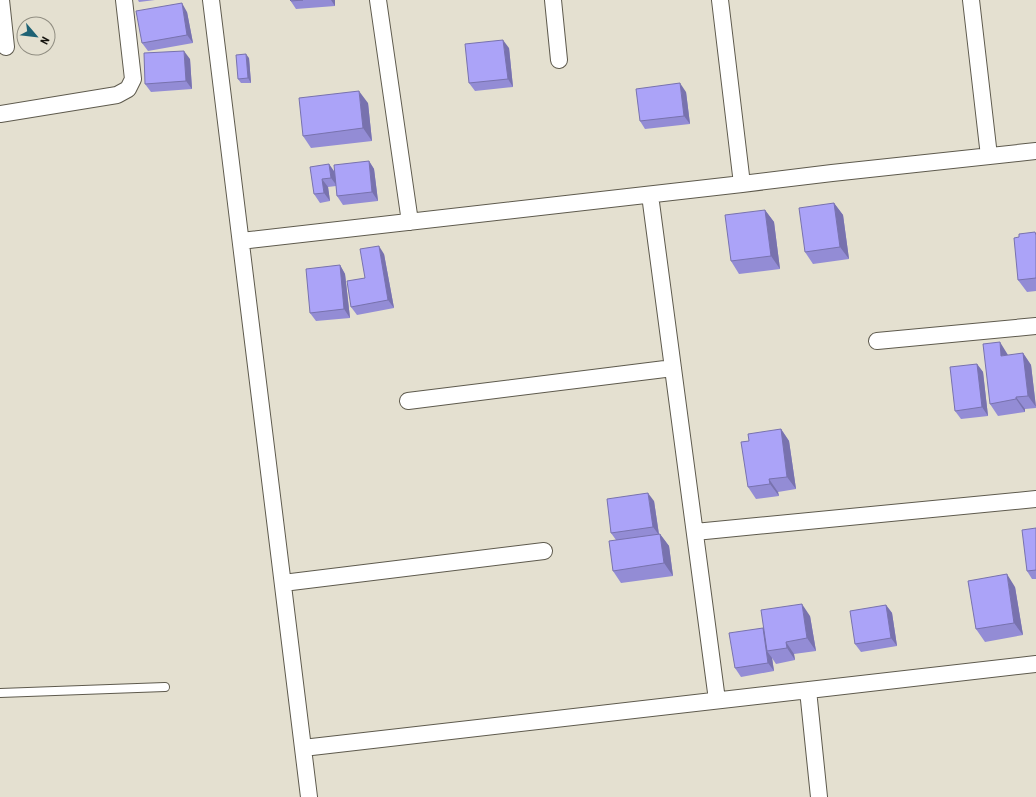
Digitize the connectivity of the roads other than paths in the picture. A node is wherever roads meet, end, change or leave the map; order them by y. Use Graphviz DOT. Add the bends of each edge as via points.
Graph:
graph roads {
  1 [pos="1,0"];
  2 [pos="124,0"];
  3 [pos="211,0"];
  4 [pos="378,0"];
  5 [pos="553,0"];
  6 [pos="720,0"];
  7 [pos="971,0"];
  8 [pos="6,47"];
  9 [pos="559,60"];
  10 [pos="0,114"];
  11 [pos="1036,151"];
  12 [pos="989,156"];
  13 [pos="742,184"];
  14 [pos="650,194"];
  15 [pos="410,222"];
  16 [pos="241,241"];
  17 [pos="1036,326"];
  18 [pos="877,341"];
  19 [pos="673,368"];
  20 [pos="408,401"];
  21 [pos="1036,499"];
  22 [pos="695,532"];
  23 [pos="544,552"];
  24 [pos="283,583"];
  25 [pos="1036,664"];
  26 [pos="165,687"];
  27 [pos="808,690"];
  28 [pos="0,692"];
  29 [pos="718,700"];
  30 [pos="303,748"];
  31 [pos="309,797"];
  32 [pos="820,797"];
  1 -- 8 [label="street"];
  2 -- 10 [label="street" via="133,79 128,89 117,95"];
  3 -- 16 [label="street"];
  4 -- 15 [label="street"];
  5 -- 9 [label="street"];
  6 -- 13 [label="street"];
  7 -- 12 [label="street"];
  11 -- 12 [label="street"];
  12 -- 13 [label="street"];
  13 -- 14 [label="street"];
  14 -- 15 [label="street"];
  14 -- 19 [label="street"];
  15 -- 16 [label="street"];
  16 -- 24 [label="street"];
  17 -- 18 [label="street"];
  19 -- 20 [label="street"];
  19 -- 22 [label="street"];
  21 -- 22 [label="street"];
  22 -- 29 [label="street"];
  23 -- 24 [label="street"];
  24 -- 30 [label="street"];
  25 -- 27 [label="street"];
  26 -- 28 [label="lane"];
  27 -- 29 [label="street"];
  27 -- 32 [label="street"];
  29 -- 30 [label="street"];
  30 -- 31 [label="street"];
}
